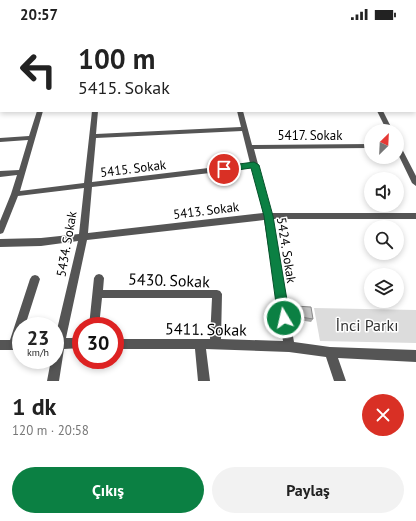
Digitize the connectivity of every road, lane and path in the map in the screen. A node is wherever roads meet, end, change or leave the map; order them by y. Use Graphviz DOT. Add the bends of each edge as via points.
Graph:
graph roads {
  1 [pos="40,112"];
  2 [pos="95,112"];
  3 [pos="240,112"];
  4 [pos="380,112"];
  5 [pos="386,124"];
  6 [pos="245,129"];
  7 [pos="93,136"];
  8 [pos="32,138"];
  9 [pos="0,140"];
  10 [pos="364,146"];
  11 [pos="250,147"];
  12 [pos="404,160"];
  13 [pos="254,165"];
  14 [pos="21,172"];
  15 [pos="0,174"];
  16 [pos="416,183"];
  17 [pos="89,186"];
  18 [pos="15,194"];
  19 [pos="268,216"];
  20 [pos="416,216"];
  21 [pos="0,231"];
  22 [pos="83,237"];
  23 [pos="0,243"];
  24 [pos="99,278"];
  25 [pos="35,279"];
  26 [pos="97,294"];
  27 [pos="25,317"];
  28 [pos="64,317"];
  29 [pos="95,317"];
  30 [pos="124,344"];
  31 [pos="215,344"];
  32 [pos="0,345"];
  33 [pos="12,345"];
  34 [pos="200,345"];
  35 [pos="288,347"];
  36 [pos="330,352"];
  37 [pos="416,356"];
  38 [pos="54,369"];
  39 [pos="53,381"];
  40 [pos="204,381"];
  41 [pos="340,381"];
  1 -- 8 [label="street"];
  2 -- 7 [label="street, 5434. Sokak"];
  3 -- 6 [label="street, 5424. Sokak"];
  4 -- 5 [label="street"];
  6 -- 7 [label="street"];
  6 -- 11 [label="street, 5424. Sokak"];
  7 -- 17 [label="street, 5434. Sokak"];
  8 -- 9 [label="street"];
  8 -- 14 [label="street"];
  10 -- 11 [label="street, 5417. Sokak"];
  11 -- 13 [label="street, 5424. Sokak"];
  12 -- 16 [label="street"];
  13 -- 17 [label="street, 5415. Sokak"];
  13 -- 19 [label="street, 5424. Sokak"];
  14 -- 15 [label="street"];
  14 -- 18 [label="street"];
  17 -- 18 [label="street, 5415. Sokak"];
  17 -- 22 [label="street, 5434. Sokak"];
  18 -- 21 [label="street"];
  19 -- 20 [label="street, 5413. Sokak"];
  19 -- 22 [label="street, 5413. Sokak"];
  19 -- 35 [label="street, 5424. Sokak"];
  22 -- 23 [label="street, 5413. Sokak"];
  22 -- 28 [label="street, 5434. Sokak"];
  24 -- 26 [label="street"];
  25 -- 27 [label="street"];
  26 -- 29 [label="street"];
  26 -- 31 [label="street, 5430. Sokak" via="217,294"];
  30 -- 34 [label="street, 5411. Sokak"];
  31 -- 34 [label="street, 5411. Sokak"];
  31 -- 35 [label="street, 5411. Sokak"];
  32 -- 33 [label="street"];
  34 -- 40 [label="street"];
  35 -- 36 [label="street, 5411. Sokak"];
  36 -- 37 [label="street, 5411. Sokak"];
  36 -- 41 [label="street"];
  38 -- 39 [label="street, 5434. Sokak"];
}
